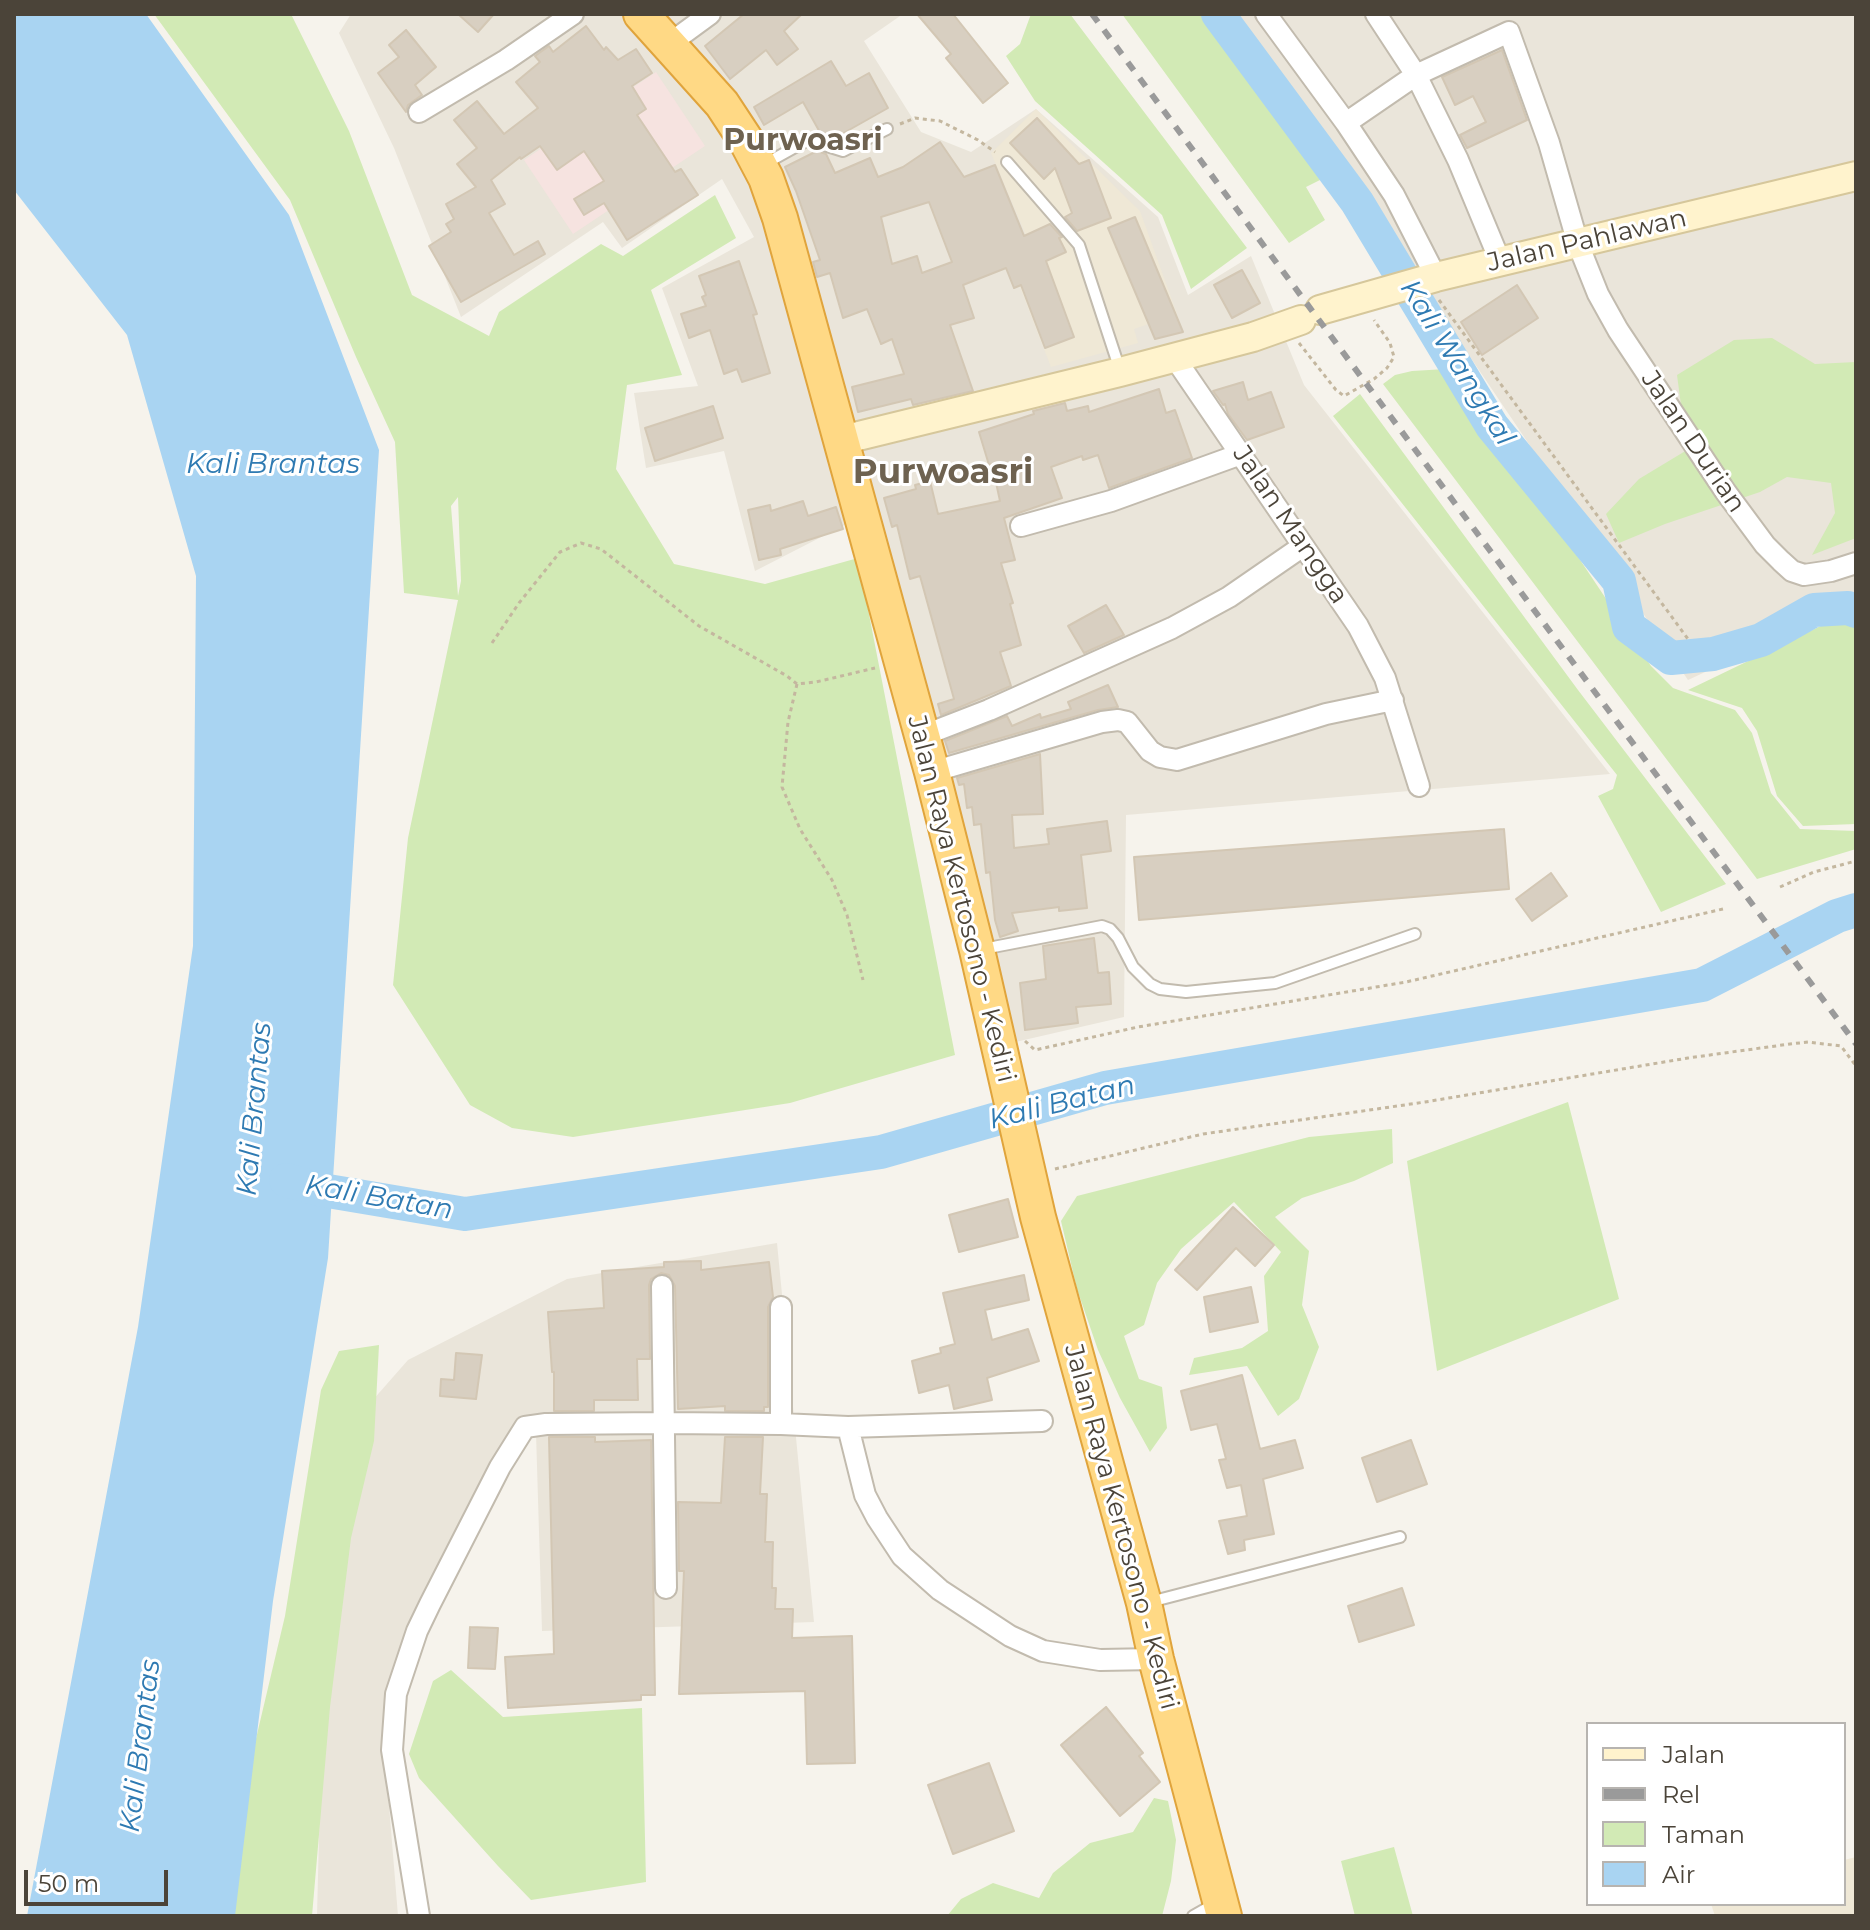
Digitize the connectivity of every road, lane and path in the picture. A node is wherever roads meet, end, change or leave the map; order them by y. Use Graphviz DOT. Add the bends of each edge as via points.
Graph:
graph roads {
  1 [pos="573,14"];
  2 [pos="641,14"];
  3 [pos="710,14"];
  4 [pos="1266,14"];
  5 [pos="1376,14"];
  6 [pos="1505,23"];
  7 [pos="669,44"];
  8 [pos="1416,75"];
  9 [pos="419,112"];
  10 [pos="1346,123"];
  11 [pos="887,129"];
  12 [pos="1007,162"];
  13 [pos="760,167"];
  14 [pos="1856,176"];
  15 [pos="1578,244"];
  16 [pos="1500,261"];
  17 [pos="1429,279"];
  18 [pos="1368,296"];
  19 [pos="1301,319"];
  20 [pos="1174,357"];
  21 [pos="1120,372"];
  22 [pos="842,440"];
  23 [pos="1241,454"];
  24 [pos="1021,526"];
  25 [pos="1303,546"];
  26 [pos="1856,563"];
  27 [pos="1688,639"];
  28 [pos="492,643"];
  29 [pos="902,662"];
  30 [pos="797,684"];
  31 [pos="1393,700"];
  32 [pos="922,736"];
  33 [pos="932,772"];
  34 [pos="1419,786"];
  35 [pos="1856,861"];
  36 [pos="1780,887"];
  37 [pos="1723,909"];
  38 [pos="1415,934"];
  39 [pos="977,950"];
  40 [pos="863,980"];
  41 [pos="1010,1044"];
  42 [pos="1856,1066"];
  43 [pos="1037,1171"];
  44 [pos="662,1286"];
  45 [pos="781,1307"];
  46 [pos="1042,1421"];
  47 [pos="664,1423"];
  48 [pos="781,1424"];
  49 [pos="848,1427"];
  50 [pos="1400,1537"];
  51 [pos="666,1588"];
  52 [pos="1144,1603"];
  53 [pos="1156,1659"];
  54 [pos="1213,1911"];
  55 [pos="419,1916"];
  1 -- 9 [label="street"];
  2 -- 7 [label="highway, Jalan Raya Kertosono - Kediri"];
  3 -- 7 [label="street"];
  4 -- 10 [label="street"];
  5 -- 8 [label="street"];
  6 -- 8 [label="street"];
  6 -- 15 [label="street" via="1549,143"];
  7 -- 13 [label="highway, Jalan Raya Kertosono - Kediri" via="722,104"];
  8 -- 10 [label="street"];
  8 -- 16 [label="street"];
  10 -- 17 [label="street" via="1394,195"];
  11 -- 12 [label="path" via="915,118 940,121"];
  11 -- 13 [label="lane" via="843,151 808,140"];
  12 -- 21 [label="lane" via="1079,245"];
  13 -- 22 [label="highway, Jalan Raya Kertosono - Kediri" via="780,218"];
  14 -- 15 [label="main road, Jalan Pahlawan"];
  15 -- 16 [label="main road, Jalan Pahlawan"];
  15 -- 26 [label="street, Jalan Durian" via="1618,330 1765,545 1798,574"];
  16 -- 17 [label="main road, Jalan Pahlawan"];
  17 -- 18 [label="main road, Jalan Pahlawan"];
  17 -- 27 [label="path"];
  18 -- 19 [label="main road, Jalan Pahlawan"];
  18 -- 19 [label="path" via="1394,357 1374,379 1344,396 1295,338"];
  19 -- 20 [label="main road, Jalan Pahlawan"];
  20 -- 21 [label="main road, Jalan Pahlawan"];
  20 -- 23 [label="street, Jalan Mangga"];
  21 -- 22 [label="main road, Jalan Pahlawan"];
  22 -- 29 [label="highway, Jalan Raya Kertosono - Kediri"];
  23 -- 24 [label="street" via="1111,501"];
  23 -- 25 [label="street, Jalan Mangga"];
  25 -- 31 [label="street, Jalan Mangga" via="1358,626"];
  25 -- 32 [label="street" via="1172,628"];
  28 -- 30 [label="path" via="560,552 581,543 601,549 699,626"];
  29 -- 30 [label="path"];
  29 -- 32 [label="highway, Jalan Raya Kertosono - Kediri"];
  30 -- 40 [label="path" via="782,787 847,915"];
  31 -- 33 [label="street" via="1326,714 1177,760 1150,751 1127,722 1118,720"];
  31 -- 34 [label="street, Jalan Mangga"];
  32 -- 33 [label="highway, Jalan Raya Kertosono - Kediri"];
  33 -- 39 [label="highway, Jalan Raya Kertosono - Kediri"];
  35 -- 36 [label="path"];
  37 -- 41 [label="path" via="1406,982 1138,1027 1035,1050"];
  38 -- 39 [label="lane" via="1275,983 1186,992 1150,984 1133,967 1118,938 1102,926"];
  39 -- 41 [label="highway, Jalan Raya Kertosono - Kediri"];
  41 -- 43 [label="highway, Jalan Raya Kertosono - Kediri"];
  42 -- 43 [label="path" via="1841,1046 1790,1044 1203,1134"];
  43 -- 52 [label="highway, Jalan Raya Kertosono - Kediri" via="1054,1275"];
  44 -- 47 [label="street"];
  45 -- 48 [label="street"];
  46 -- 49 [label="street"];
  47 -- 48 [label="street"];
  47 -- 51 [label="street"];
  47 -- 55 [label="street" via="525,1427 430,1604 405,1664 392,1725"];
  48 -- 49 [label="street"];
  49 -- 53 [label="street" via="865,1495 877,1518 902,1556 940,1590 1043,1651 1100,1660"];
  50 -- 52 [label="lane"];
  52 -- 53 [label="highway, Jalan Raya Kertosono - Kediri"];
  53 -- 54 [label="highway, Jalan Raya Kertosono - Kediri"];
}
